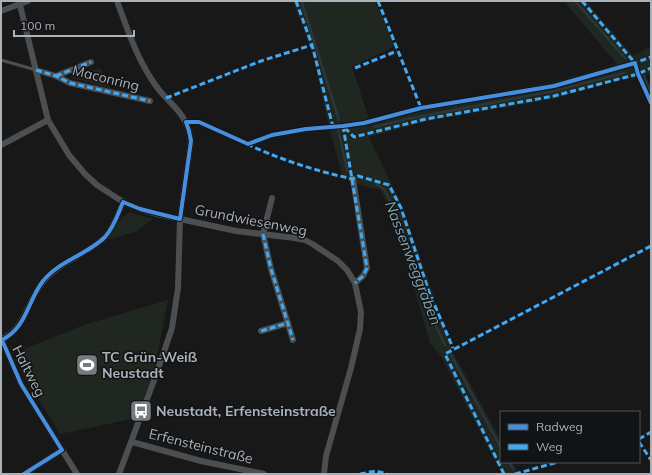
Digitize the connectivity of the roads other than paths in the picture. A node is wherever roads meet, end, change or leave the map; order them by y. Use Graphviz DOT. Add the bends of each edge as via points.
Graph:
graph roads {
  1 [pos="28,1"];
  2 [pos="116,1"];
  3 [pos="19,3"];
  4 [pos="1,11"];
  5 [pos="1,60"];
  6 [pos="91,62"];
  7 [pos="36,70"];
  8 [pos="56,76"];
  9 [pos="150,101"];
  10 [pos="48,120"];
  11 [pos="1,145"];
  12 [pos="353,179"];
  13 [pos="272,198"];
  14 [pos="123,202"];
  15 [pos="180,219"];
  16 [pos="263,234"];
  17 [pos="355,283"];
  18 [pos="288,323"];
  19 [pos="261,331"];
  20 [pos="1,339"];
  21 [pos="294,340"];
  22 [pos="132,442"];
  23 [pos="62,450"];
  24 [pos="24,474"];
  25 [pos="77,474"];
  26 [pos="119,474"];
  27 [pos="264,474"];
  28 [pos="324,474"];
  1 -- 3 [label="street"];
  2 -- 15 [label="street" via="146,69 159,90 180,111 189,131"];
  3 -- 4 [label="street"];
  3 -- 7 [label="street"];
  5 -- 7 [label="lane"];
  6 -- 8 [label="street, Maconring"];
  7 -- 8 [label="street, Maconring"];
  7 -- 10 [label="street"];
  8 -- 9 [label="street, Maconring" via="70,83"];
  10 -- 11 [label="street"];
  10 -- 14 [label="street, Grundwiesenweg" via="62,146 81,170 97,185"];
  12 -- 17 [label="street" via="367,268"];
  13 -- 16 [label="street"];
  14 -- 15 [label="street, Grundwiesenweg"];
  14 -- 20 [label="street, Haltweg" via="106,236 50,274 36,292 20,325"];
  15 -- 16 [label="street, Grundwiesenweg"];
  15 -- 22 [label="street" via="178,288 172,328"];
  16 -- 17 [label="street, Grundwiesenweg" via="295,238 314,245 347,270"];
  16 -- 18 [label="street"];
  17 -- 28 [label="street, Grundwiesenweg" via="361,312 360,329 326,456"];
  18 -- 19 [label="street"];
  18 -- 21 [label="street"];
  20 -- 23 [label="street, Haltweg" via="21,384"];
  22 -- 26 [label="street"];
  22 -- 27 [label="street, Erfensteinstraße" via="201,461"];
  23 -- 24 [label="street"];
  23 -- 25 [label="street, Haltweg"];
}
